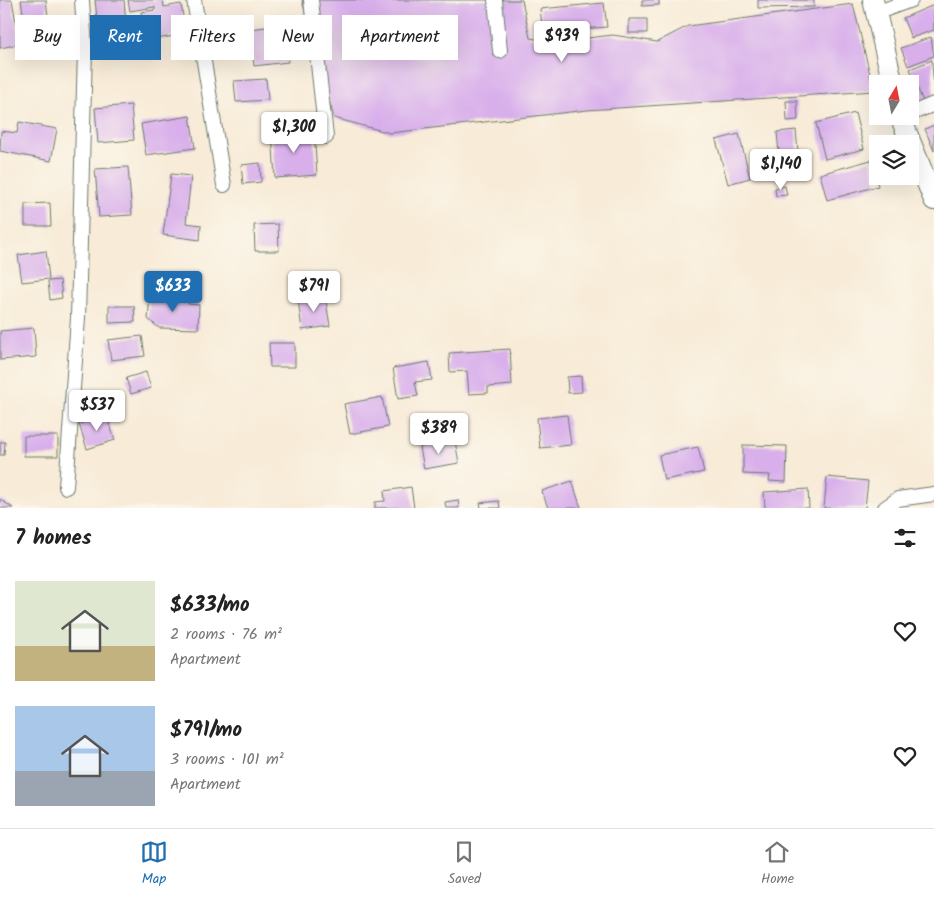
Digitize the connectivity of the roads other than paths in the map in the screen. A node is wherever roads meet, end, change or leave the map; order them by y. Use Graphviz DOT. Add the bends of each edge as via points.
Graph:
graph roads {
  1 [pos="82,0"];
  2 [pos="194,0"];
  3 [pos="311,0"];
  4 [pos="495,0"];
  5 [pos="911,0"];
  6 [pos="875,6"];
  7 [pos="500,52"];
  8 [pos="891,75"];
  9 [pos="934,104"];
  10 [pos="919,110"];
  11 [pos="907,125"];
  12 [pos="326,137"];
  13 [pos="224,185"];
  14 [pos="934,200"];
  15 [pos="66,487"];
  16 [pos="934,494"];
  17 [pos="885,508"];
  1 -- 15 [label="street" via="84,50 78,318"];
  2 -- 13 [label="street"];
  3 -- 12 [label="street"];
  4 -- 7 [label="street"];
  5 -- 6 [label="street"];
  6 -- 8 [label="main road"];
  9 -- 10 [label="street"];
  11 -- 14 [label="main road"];
  16 -- 17 [label="street" via="898,499"];
}
